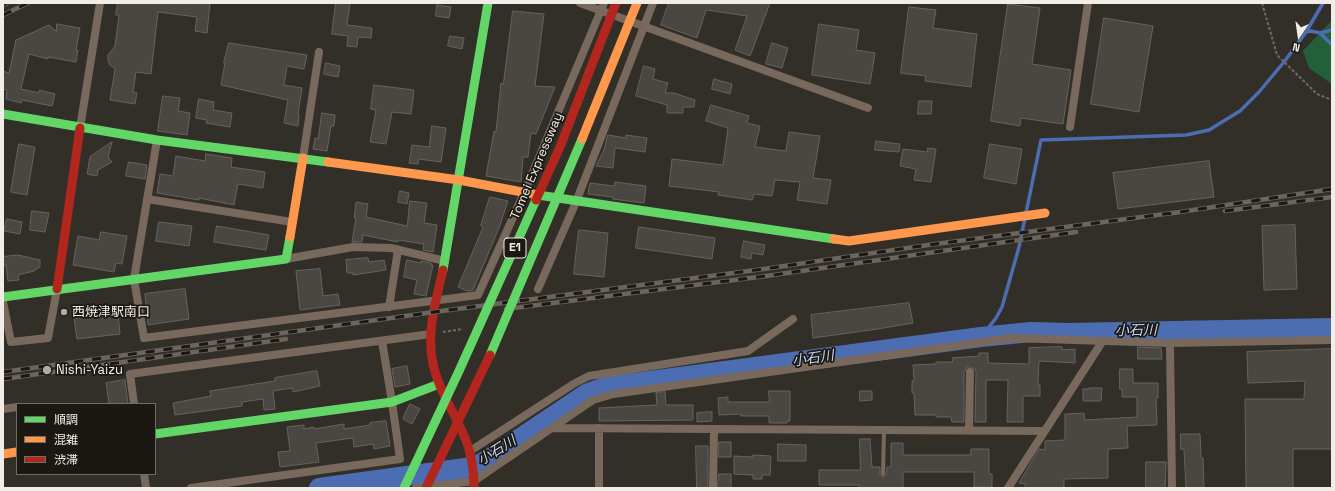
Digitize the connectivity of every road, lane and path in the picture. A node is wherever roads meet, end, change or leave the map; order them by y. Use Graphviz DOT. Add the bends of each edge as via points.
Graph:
graph roads {
  1 [pos="100,3"];
  2 [pos="488,3"];
  3 [pos="580,3"];
  4 [pos="616,3"];
  5 [pos="637,3"];
  6 [pos="653,3"];
  7 [pos="1088,3"];
  8 [pos="1262,3"];
  9 [pos="603,7"];
  10 [pos="644,26"];
  11 [pos="319,52"];
  12 [pos="1332,100"];
  13 [pos="868,108"];
  14 [pos="3,116"];
  15 [pos="1070,127"];
  16 [pos="80,128"];
  17 [pos="157,140"];
  18 [pos="303,158"];
  19 [pos="459,180"];
  20 [pos="524,193"];
  21 [pos="148,199"];
  22 [pos="576,202"];
  23 [pos="1045,213"];
  24 [pos="292,222"];
  25 [pos="398,250"];
  26 [pos="286,259"];
  27 [pos="445,261"];
  28 [pos="134,279"];
  29 [pos="57,289"];
  30 [pos="538,289"];
  31 [pos="3,297"];
  32 [pos="436,301"];
  33 [pos="3,302"];
  34 [pos="389,307"];
  35 [pos="793,319"];
  36 [pos="431,334"];
  37 [pos="1332,340"];
  38 [pos="382,341"];
  39 [pos="1102,342"];
  40 [pos="1170,343"];
  41 [pos="970,372"];
  42 [pos="439,384"];
  43 [pos="392,402"];
  44 [pos="134,403"];
  45 [pos="16,407"];
  46 [pos="3,409"];
  47 [pos="552,428"];
  48 [pos="599,428"];
  49 [pos="714,429"];
  50 [pos="884,430"];
  51 [pos="969,431"];
  52 [pos="1044,431"];
  53 [pos="156,434"];
  54 [pos="16,452"];
  55 [pos="470,452"];
  56 [pos="3,454"];
  57 [pos="883,474"];
  58 [pos="144,475"];
  59 [pos="474,481"];
  60 [pos="204,487"];
  61 [pos="146,488"];
  62 [pos="191,488"];
  63 [pos="404,488"];
  64 [pos="416,488"];
  65 [pos="426,488"];
  66 [pos="599,488"];
  67 [pos="714,488"];
  68 [pos="1008,488"];
  69 [pos="1172,488"];
  1 -- 16 [label="street"];
  2 -- 19 [label="main road"];
  3 -- 9 [label="street"];
  4 -- 63 [label="main road, Tomei Expressway / E1, bridge" via="560,147"];
  5 -- 65 [label="main road, E1, bridge" via="525,275"];
  6 -- 10 [label="street"];
  7 -- 15 [label="street"];
  8 -- 12 [label="path" via="1277,55 1317,94"];
  9 -- 10 [label="street"];
  9 -- 20 [label="street"];
  10 -- 13 [label="street"];
  10 -- 22 [label="street"];
  11 -- 18 [label="street"];
  14 -- 16 [label="main road"];
  16 -- 17 [label="main road"];
  16 -- 29 [label="main road"];
  17 -- 18 [label="main road"];
  17 -- 21 [label="street"];
  18 -- 19 [label="main road"];
  18 -- 24 [label="main road"];
  19 -- 20 [label="main road"];
  19 -- 27 [label="main road"];
  20 -- 22 [label="main road"];
  20 -- 32 [label="street" via="478,295"];
  21 -- 24 [label="street"];
  21 -- 28 [label="street"];
  22 -- 23 [label="main road" via="849,241"];
  22 -- 30 [label="street"];
  24 -- 26 [label="main road"];
  25 -- 26 [label="street" via="353,247"];
  25 -- 27 [label="street"];
  25 -- 34 [label="street"];
  26 -- 28 [label="main road"];
  27 -- 32 [label="main road"];
  28 -- 29 [label="main road"];
  28 -- 34 [label="street" via="144,338"];
  29 -- 31 [label="main road"];
  29 -- 33 [label="street" via="48,338 12,342"];
  32 -- 34 [label="street"];
  32 -- 36 [label="main road"];
  35 -- 55 [label="street" via="748,352 589,376"];
  36 -- 38 [label="street"];
  36 -- 42 [label="main road" via="431,354"];
  37 -- 40 [label="street"];
  38 -- 43 [label="street"];
  38 -- 44 [label="street" via="130,374"];
  39 -- 40 [label="street"];
  39 -- 47 [label="street" via="1012,338 613,394 593,400"];
  39 -- 52 [label="street"];
  40 -- 69 [label="street"];
  41 -- 51 [label="street"];
  42 -- 43 [label="main road"];
  42 -- 55 [label="main road"];
  43 -- 53 [label="main road"];
  43 -- 60 [label="street" via="400,459"];
  45 -- 46 [label="street"];
  47 -- 48 [label="street"];
  47 -- 59 [label="street"];
  48 -- 49 [label="street"];
  48 -- 66 [label="street"];
  49 -- 50 [label="street"];
  49 -- 67 [label="street"];
  50 -- 51 [label="street"];
  50 -- 57 [label="lane"];
  51 -- 52 [label="street"];
  52 -- 68 [label="street"];
  54 -- 56 [label="main road"];
  55 -- 59 [label="main road"];
  58 -- 61 [label="street"];
  59 -- 64 [label="street"];
  60 -- 62 [label="street"];
}
